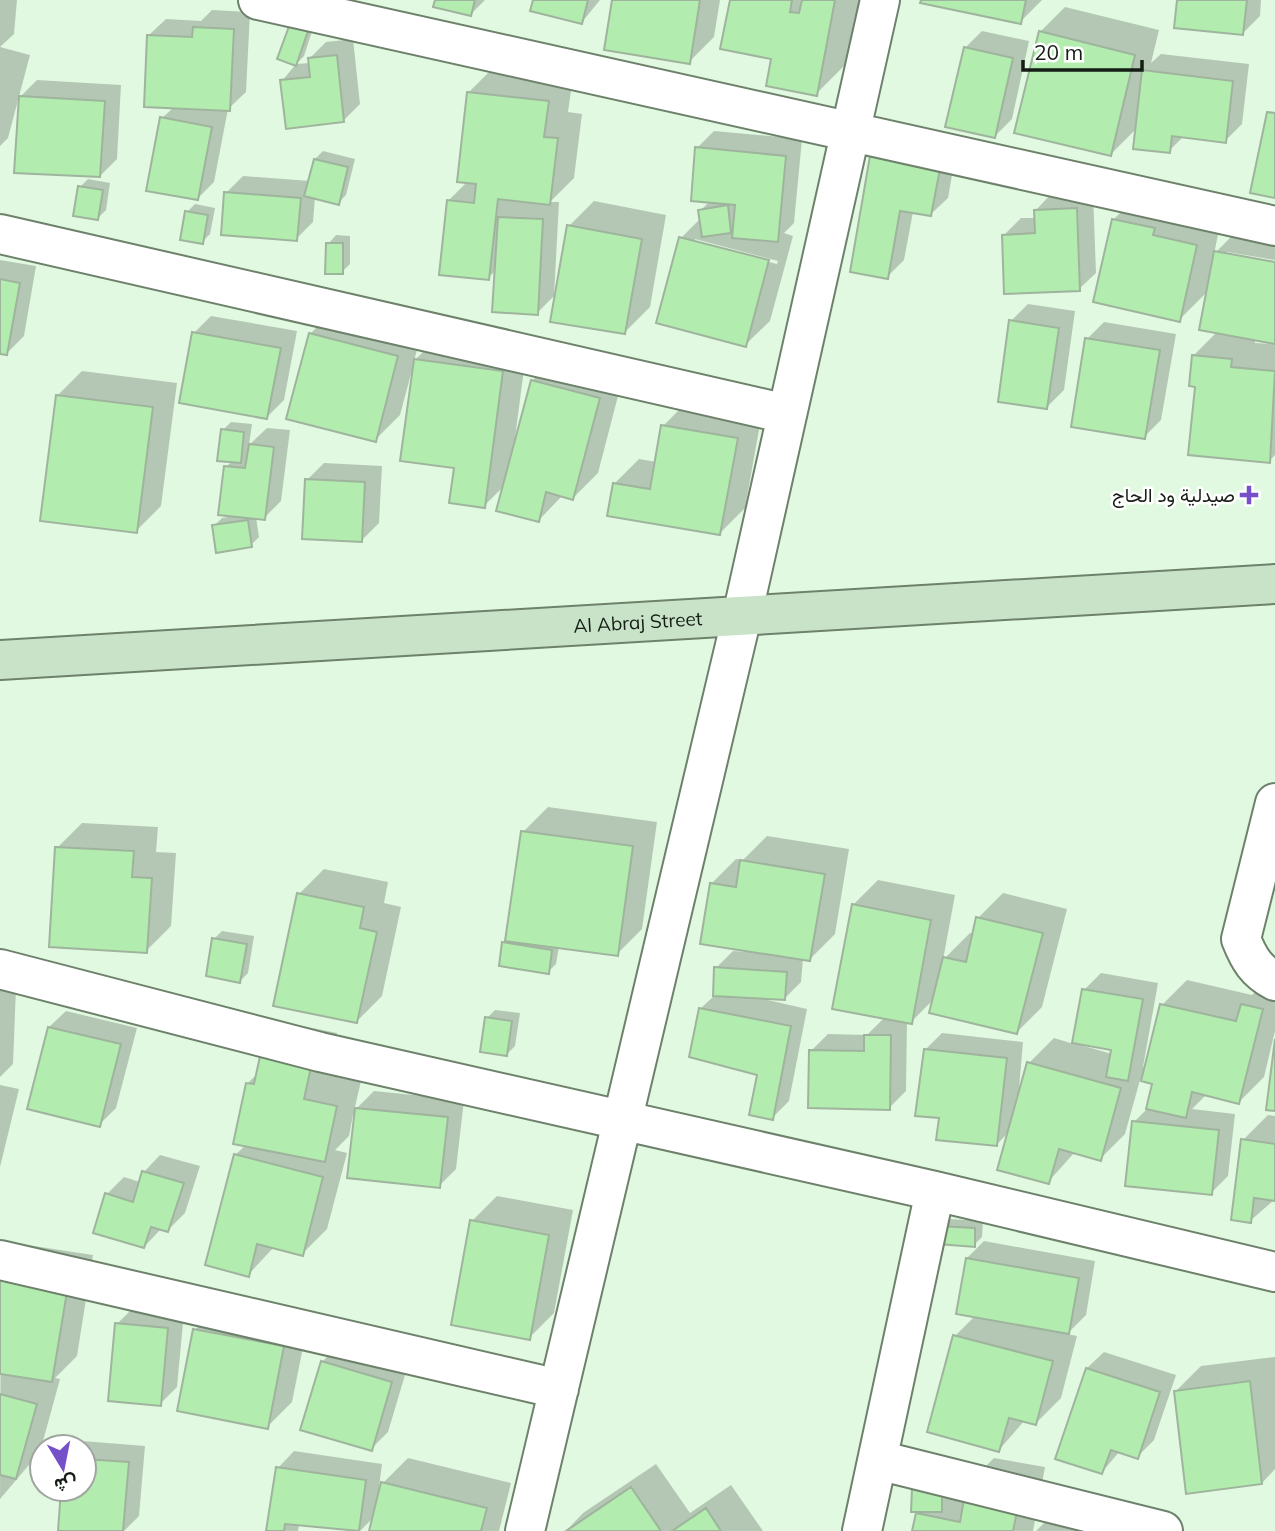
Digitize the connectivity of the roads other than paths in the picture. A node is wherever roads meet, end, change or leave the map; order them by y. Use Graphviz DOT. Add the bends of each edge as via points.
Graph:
graph roads {
  1 [pos="258,0"];
  2 [pos="880,0"];
  3 [pos="851,130"];
  4 [pos="1275,226"];
  5 [pos="0,234"];
  6 [pos="787,414"];
  7 [pos="1275,584"];
  8 [pos="742,617"];
  9 [pos="0,660"];
  10 [pos="1275,803"];
  11 [pos="0,969"];
  12 [pos="1275,981"];
  13 [pos="622,1120"];
  14 [pos="935,1191"];
  15 [pos="0,1260"];
  16 [pos="1275,1272"];
  17 [pos="559,1389"];
  18 [pos="878,1460"];
  19 [pos="525,1531"];
  20 [pos="862,1531"];
  21 [pos="1163,1531"];
  1 -- 3 [label="street"];
  2 -- 3 [label="street"];
  3 -- 4 [label="street"];
  3 -- 6 [label="street"];
  5 -- 6 [label="street"];
  6 -- 8 [label="street"];
  7 -- 8 [label="street, Al Abraj Street"];
  8 -- 9 [label="street, Al Abraj Street"];
  8 -- 13 [label="street"];
  10 -- 12 [label="street" via="1241,939 1260,973"];
  11 -- 13 [label="street" via="320,1052"];
  13 -- 14 [label="street"];
  13 -- 17 [label="street"];
  14 -- 16 [label="street"];
  14 -- 18 [label="street"];
  15 -- 17 [label="street"];
  17 -- 19 [label="street"];
  18 -- 20 [label="street"];
  18 -- 21 [label="street"];
}
